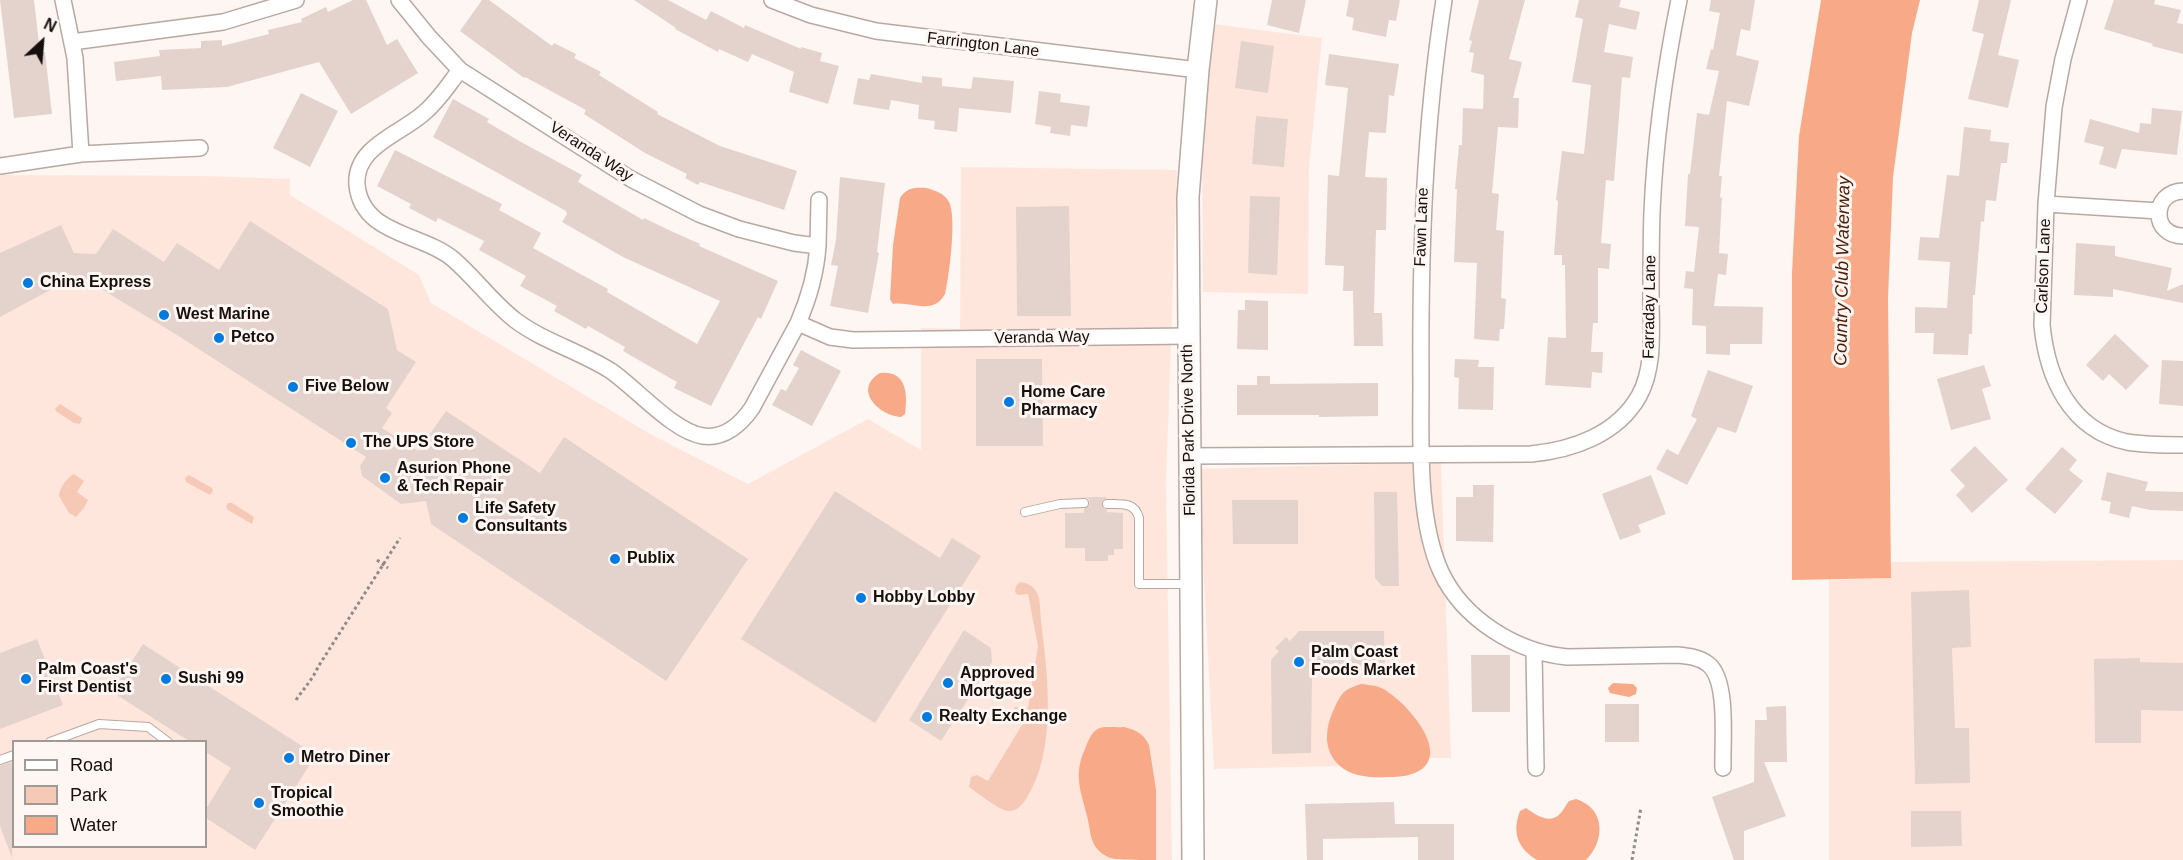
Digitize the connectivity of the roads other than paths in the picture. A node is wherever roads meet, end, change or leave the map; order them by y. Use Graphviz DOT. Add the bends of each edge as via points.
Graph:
graph roads {
  1 [pos="63,0"];
  2 [pos="296,0"];
  3 [pos="399,0"];
  4 [pos="772,0"];
  5 [pos="1206,0"];
  6 [pos="1444,0"];
  7 [pos="1679,0"];
  8 [pos="2079,0"];
  9 [pos="72,42"];
  10 [pos="460,70"];
  11 [pos="1198,70"];
  12 [pos="200,148"];
  13 [pos="81,154"];
  14 [pos="0,166"];
  15 [pos="2183,191"];
  16 [pos="819,200"];
  17 [pos="2046,204"];
  18 [pos="2159,211"];
  19 [pos="2183,236"];
  20 [pos="818,246"];
  21 [pos="798,323"];
  22 [pos="1188,336"];
  23 [pos="2183,445"];
  24 [pos="1190,456"];
  25 [pos="1421,456"];
  26 [pos="1084,503"];
  27 [pos="1107,504"];
  28 [pos="1025,512"];
  29 [pos="1191,584"];
  30 [pos="1534,651"];
  31 [pos="53,740"];
  32 [pos="167,740"];
  33 [pos="1536,768"];
  34 [pos="1723,768"];
  35 [pos="1193,860"];
  1 -- 9 [label="street"];
  2 -- 9 [label="street" via="223,22"];
  3 -- 10 [label="street, Veranda Way"];
  4 -- 11 [label="street, Farrington Lane" via="876,31"];
  5 -- 11 [label="street, Florida Park Drive North"];
  6 -- 25 [label="street, Fawn Lane" via="1423,195"];
  7 -- 25 [label="street, Farraday Lane" via="1655,172 1649,367 1638,399 1607,429 1569,448 1531,454"];
  8 -- 17 [label="street, Carlson Lane" via="2054,107"];
  9 -- 13 [label="street"];
  10 -- 20 [label="street, Veranda Way" via="666,198 739,229"];
  10 -- 21 [label="street" via="423,114 382,141 362,165 358,177 360,198 377,222 451,257 514,319 598,363 682,428 703,436 723,433 744,419"];
  11 -- 22 [label="street, Florida Park Drive North" via="1188,197"];
  12 -- 13 [label="street"];
  13 -- 14 [label="street"];
  15 -- 18 [label="street" via="2166,197"];
  16 -- 20 [label="street"];
  17 -- 18 [label="street"];
  17 -- 23 [label="street, Carlson Lane" via="2042,325 2048,365 2062,394 2079,415 2113,437"];
  18 -- 19 [label="street" via="2163,228"];
  20 -- 21 [label="street" via="809,297"];
  21 -- 22 [label="street, Veranda Way" via="830,337 854,340"];
  22 -- 24 [label="street, Florida Park Drive North"];
  24 -- 25 [label="street, Farraday Lane"];
  24 -- 29 [label="street, Florida Park Drive North"];
  25 -- 30 [label="street, Fawn Lane" via="1431,542 1449,586 1489,627"];
  26 -- 28 [label="lane"];
  27 -- 29 [label="lane" via="1130,505 1137,512 1139,584"];
  29 -- 35 [label="street, Florida Park Drive North"];
  30 -- 33 [label="street"];
  30 -- 34 [label="street, Fawn Lane" via="1574,657 1686,656 1708,663 1721,690"];
  31 -- 32 [label="lane" via="99,724 148,727"];
}
